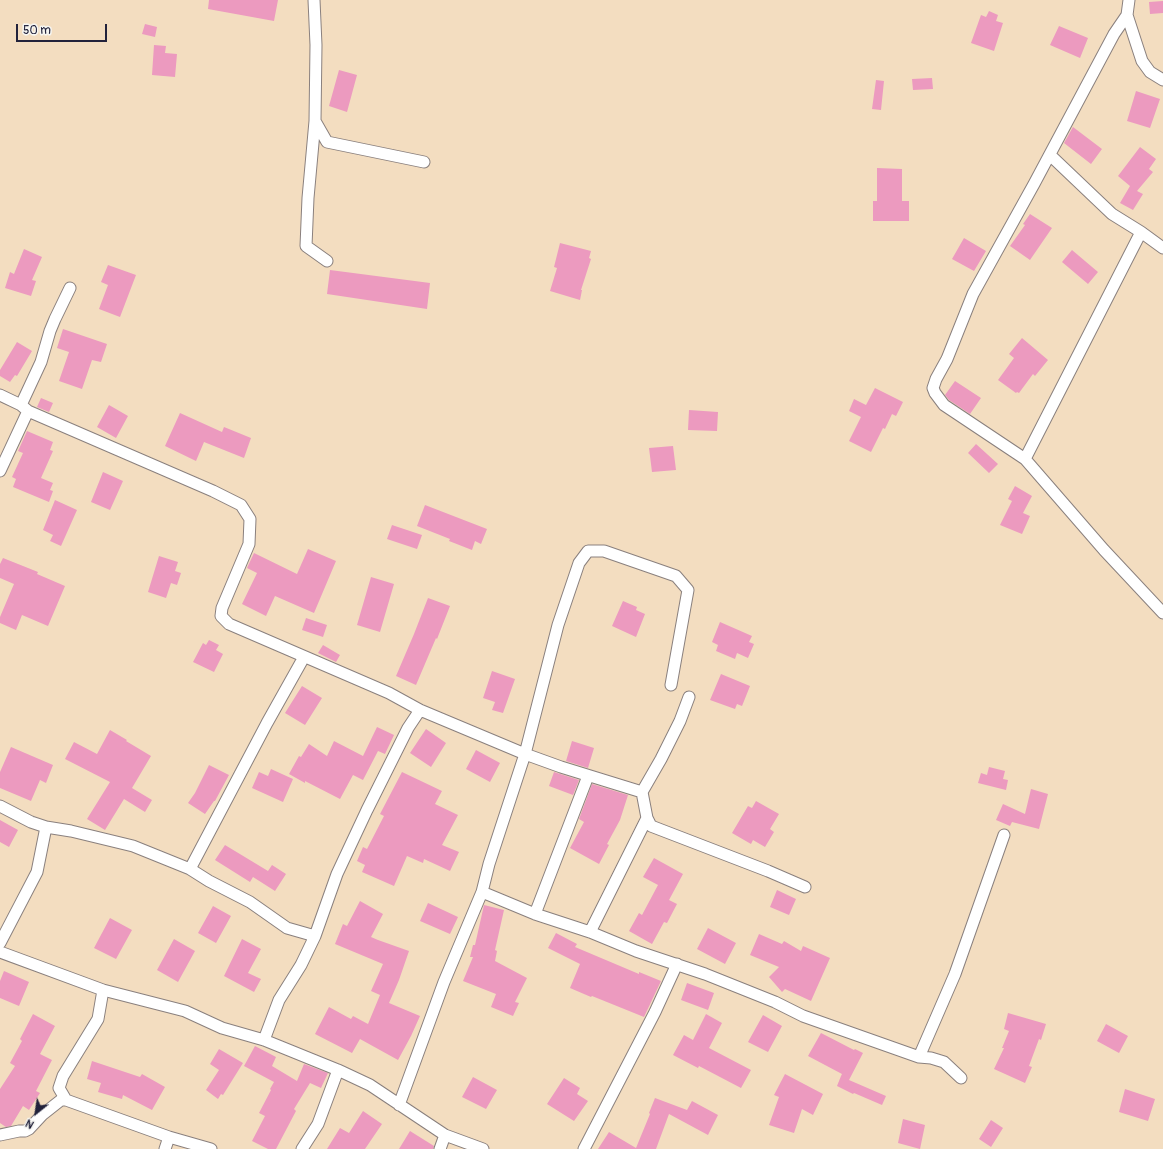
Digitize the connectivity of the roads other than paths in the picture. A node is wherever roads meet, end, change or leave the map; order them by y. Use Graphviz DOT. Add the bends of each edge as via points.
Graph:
graph roads {
  1 [pos="314,0"];
  2 [pos="1129,0"];
  3 [pos="1127,15"];
  4 [pos="1163,80"];
  5 [pos="316,121"];
  6 [pos="1050,155"];
  7 [pos="424,162"];
  8 [pos="1141,232"];
  9 [pos="1163,248"];
  10 [pos="327,261"];
  11 [pos="70,288"];
  12 [pos="0,395"];
  13 [pos="25,408"];
  14 [pos="1025,459"];
  15 [pos="0,471"];
  16 [pos="1163,612"];
  17 [pos="304,657"];
  18 [pos="671,685"];
  19 [pos="689,697"];
  20 [pos="420,710"];
  21 [pos="525,754"];
  22 [pos="588,776"];
  23 [pos="642,792"];
  24 [pos="0,806"];
  25 [pos="648,818"];
  26 [pos="46,827"];
  27 [pos="1004,835"];
  28 [pos="190,869"];
  29 [pos="805,887"];
  30 [pos="482,892"];
  31 [pos="535,914"];
  32 [pos="590,932"];
  33 [pos="315,936"];
  34 [pos="0,943"];
  35 [pos="0,952"];
  36 [pos="678,964"];
  37 [pos="104,990"];
  38 [pos="264,1040"];
  39 [pos="919,1057"];
  40 [pos="338,1070"];
  41 [pos="961,1078"];
  42 [pos="66,1100"];
  43 [pos="399,1105"];
  44 [pos="0,1135"];
  45 [pos="445,1135"];
  46 [pos="169,1137"];
  47 [pos="165,1149"];
  48 [pos="211,1149"];
  49 [pos="302,1149"];
  50 [pos="440,1149"];
  51 [pos="483,1149"];
  52 [pos="584,1149"];
  1 -- 5 [label="street"];
  2 -- 3 [label="street"];
  3 -- 4 [label="street" via="1142,61 1150,72"];
  3 -- 6 [label="street" via="1114,34"];
  5 -- 7 [label="street" via="327,142"];
  5 -- 10 [label="street" via="306,246"];
  6 -- 8 [label="street" via="1112,214"];
  6 -- 14 [label="street" via="973,294 960,330 933,388 944,405"];
  8 -- 9 [label="street"];
  8 -- 14 [label="street"];
  11 -- 13 [label="street" via="52,325"];
  12 -- 13 [label="street"];
  13 -- 15 [label="street"];
  13 -- 17 [label="street" via="241,505 250,519 248,544 221,616 229,624"];
  14 -- 16 [label="street" via="1104,550"];
  17 -- 20 [label="street" via="389,693"];
  17 -- 28 [label="street"];
  18 -- 21 [label="street" via="688,590 676,576 604,551 588,551 579,563 558,625"];
  19 -- 23 [label="street" via="680,721"];
  20 -- 21 [label="street"];
  20 -- 33 [label="street" via="408,728 337,874"];
  21 -- 22 [label="street"];
  21 -- 30 [label="street"];
  22 -- 23 [label="street"];
  22 -- 31 [label="street"];
  23 -- 25 [label="street"];
  24 -- 26 [label="street"];
  25 -- 29 [label="street" via="651,826"];
  25 -- 32 [label="street"];
  26 -- 28 [label="street" via="132,846"];
  26 -- 34 [label="street" via="37,872"];
  27 -- 39 [label="street" via="955,974"];
  28 -- 33 [label="street" via="250,902 287,928"];
  30 -- 31 [label="street"];
  30 -- 43 [label="street" via="444,982"];
  31 -- 32 [label="street"];
  32 -- 36 [label="street" via="636,951"];
  33 -- 38 [label="street" via="301,965 279,1000"];
  35 -- 37 [label="street"];
  36 -- 39 [label="street" via="775,1002 803,1016"];
  36 -- 52 [label="street" via="656,1012"];
  37 -- 38 [label="street" via="185,1011 222,1028"];
  37 -- 42 [label="street" via="98,1020 63,1076 59,1088"];
  38 -- 40 [label="street"];
  39 -- 41 [label="street" via="944,1062"];
  40 -- 43 [label="street" via="370,1085"];
  40 -- 49 [label="street" via="318,1124"];
  42 -- 44 [label="street" via="61,1100 29,1129"];
  42 -- 46 [label="street"];
  43 -- 45 [label="street"];
  45 -- 50 [label="street"];
  45 -- 51 [label="street"];
  46 -- 47 [label="street"];
  46 -- 48 [label="street"];
}
